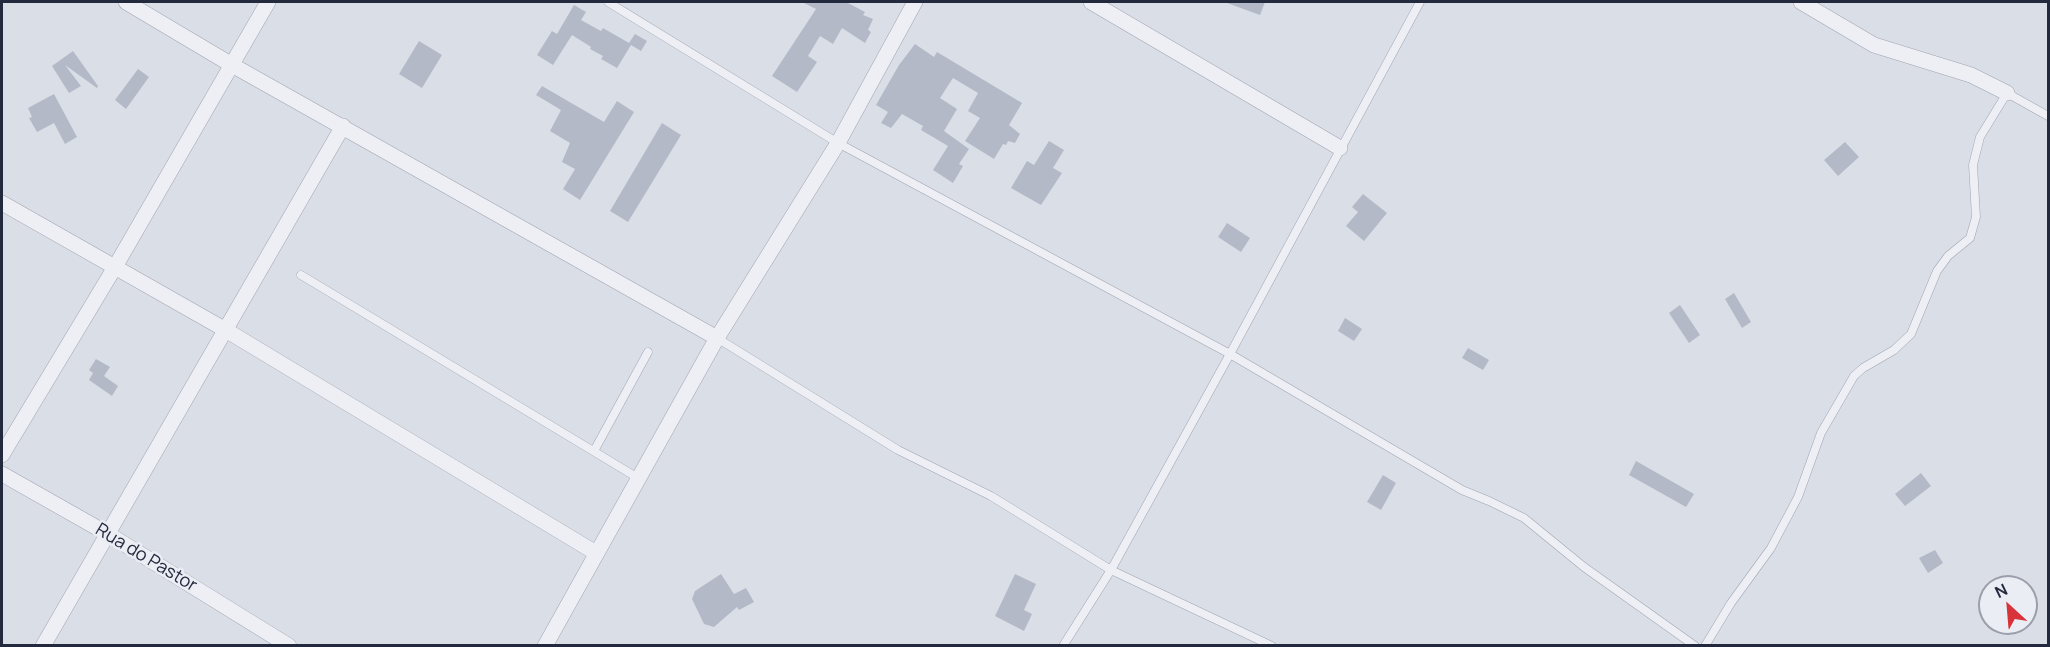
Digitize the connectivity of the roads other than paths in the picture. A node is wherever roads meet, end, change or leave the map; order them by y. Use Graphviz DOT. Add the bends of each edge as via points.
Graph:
graph roads {
  1 [pos="126,2"];
  2 [pos="268,2"];
  3 [pos="608,2"];
  4 [pos="915,2"];
  5 [pos="1091,2"];
  6 [pos="1420,2"];
  7 [pos="1800,2"];
  8 [pos="232,64"];
  9 [pos="2007,93"];
  10 [pos="2049,116"];
  11 [pos="343,126"];
  12 [pos="838,143"];
  13 [pos="1340,148"];
  14 [pos="2,203"];
  15 [pos="116,267"];
  16 [pos="301,275"];
  17 [pos="224,329"];
  18 [pos="717,338"];
  19 [pos="648,352"];
  20 [pos="1230,354"];
  21 [pos="594,451"];
  22 [pos="2,455"];
  23 [pos="2,474"];
  24 [pos="638,478"];
  25 [pos="108,534"];
  26 [pos="596,553"];
  27 [pos="1111,570"];
  28 [pos="43,645"];
  29 [pos="289,645"];
  30 [pos="545,645"];
  31 [pos="1063,645"];
  32 [pos="1272,645"];
  33 [pos="1695,645"];
  34 [pos="1705,645"];
  1 -- 8 [label="street"];
  2 -- 8 [label="street"];
  3 -- 12 [label="lane"];
  4 -- 12 [label="street"];
  5 -- 13 [label="street"];
  6 -- 13 [label="lane"];
  7 -- 9 [label="street" via="1874,45 1971,75"];
  8 -- 11 [label="street"];
  8 -- 15 [label="street"];
  9 -- 10 [label="lane"];
  9 -- 34 [label="lane" via="1980,137 1973,165 1976,217 1970,238 1937,271 1911,334 1854,376 1821,433 1798,497 1771,548"];
  11 -- 17 [label="street"];
  11 -- 18 [label="street"];
  12 -- 18 [label="street"];
  12 -- 20 [label="lane"];
  13 -- 20 [label="lane"];
  14 -- 15 [label="street"];
  15 -- 17 [label="street"];
  15 -- 22 [label="street"];
  16 -- 21 [label="lane"];
  17 -- 25 [label="street"];
  17 -- 26 [label="street"];
  18 -- 24 [label="street"];
  18 -- 27 [label="lane" via="898,450 991,496"];
  19 -- 21 [label="lane"];
  20 -- 27 [label="lane"];
  20 -- 33 [label="lane" via="1462,490 1524,519 1584,567"];
  21 -- 24 [label="lane"];
  23 -- 25 [label="street, Rua do Pastor"];
  24 -- 26 [label="street"];
  25 -- 28 [label="street"];
  25 -- 29 [label="street, Rua do Pastor"];
  26 -- 30 [label="street"];
  27 -- 31 [label="lane"];
  27 -- 32 [label="lane"];
}
